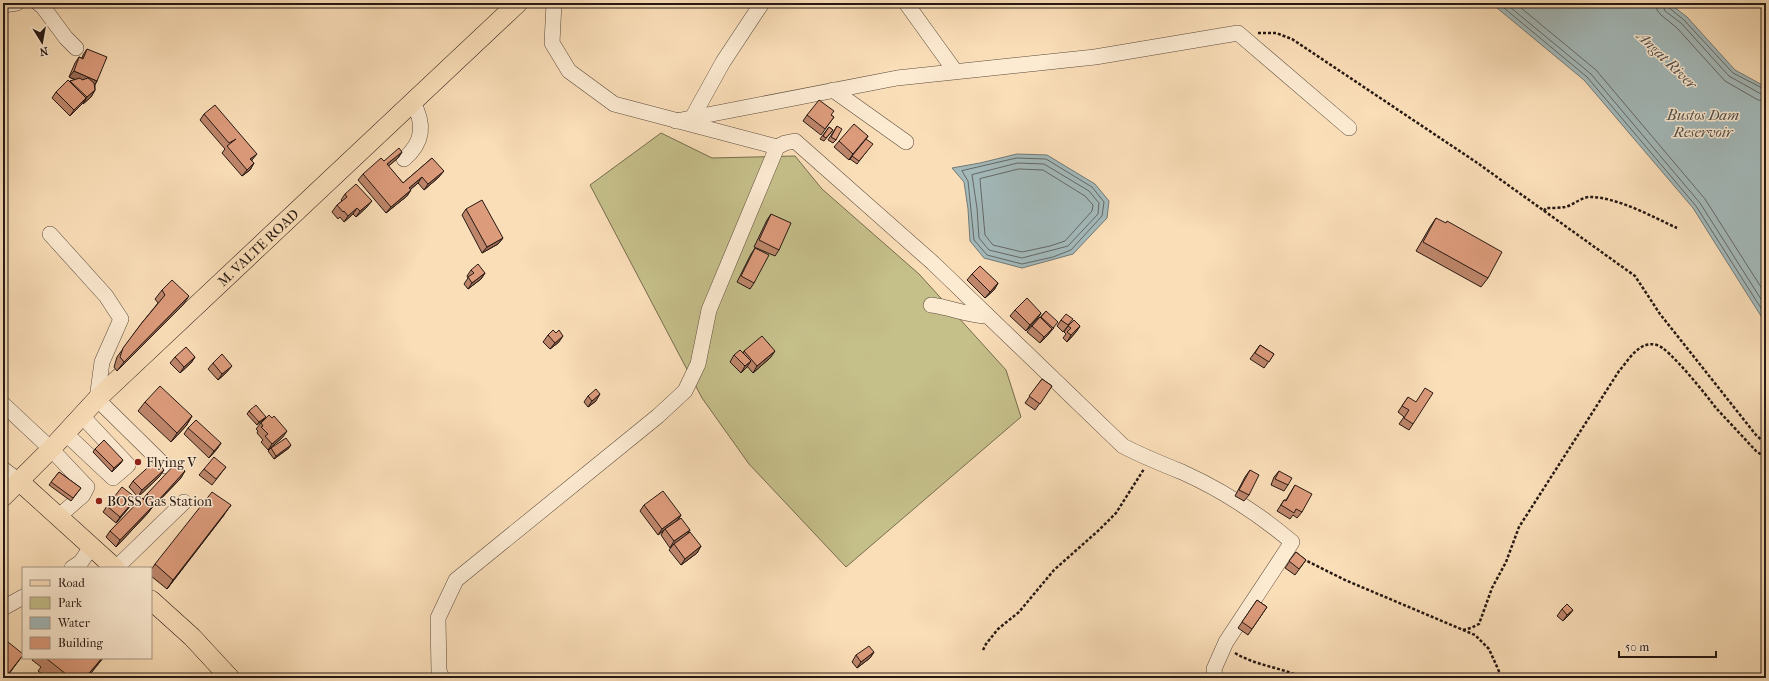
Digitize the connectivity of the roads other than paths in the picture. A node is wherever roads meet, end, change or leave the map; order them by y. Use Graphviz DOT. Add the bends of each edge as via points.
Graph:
graph roads {
  1 [pos="17,3"];
  2 [pos="38,3"];
  3 [pos="554,3"];
  4 [pos="762,3"];
  5 [pos="906,3"];
  6 [pos="515,4"];
  7 [pos="3,5"];
  8 [pos="76,48"];
  9 [pos="955,71"];
  10 [pos="833,90"];
  11 [pos="412,101"];
  12 [pos="692,118"];
  13 [pos="676,121"];
  14 [pos="1349,128"];
  15 [pos="906,142"];
  16 [pos="776,147"];
  17 [pos="404,159"];
  18 [pos="50,234"];
  19 [pos="931,305"];
  20 [pos="988,316"];
  21 [pos="98,399"];
  22 [pos="3,404"];
  23 [pos="82,416"];
  24 [pos="64,433"];
  25 [pos="51,449"];
  26 [pos="165,466"];
  27 [pos="3,469"];
  28 [pos="19,481"];
  29 [pos="3,497"];
  30 [pos="184,502"];
  31 [pos="58,517"];
  32 [pos="91,547"];
  33 [pos="74,567"];
  34 [pos="115,567"];
  35 [pos="117,567"];
  36 [pos="22,598"];
  37 [pos="152,601"];
  38 [pos="5,607"];
  39 [pos="230,678"];
  40 [pos="442,678"];
  41 [pos="1215,678"];
  1 -- 7 [label="street"];
  2 -- 8 [label="street"];
  3 -- 13 [label="street" via="552,43 569,72 614,104"];
  4 -- 12 [label="street" via="723,62"];
  5 -- 9 [label="street"];
  6 -- 11 [label="main road, M. VALTE ROAD"];
  9 -- 10 [label="street" via="897,78"];
  9 -- 14 [label="street" via="1095,57 1238,34"];
  10 -- 12 [label="street"];
  10 -- 15 [label="street"];
  11 -- 17 [label="street" via="419,113 420,133 418,144"];
  11 -- 21 [label="main road, M. VALTE ROAD"];
  12 -- 13 [label="street"];
  13 -- 16 [label="street"];
  16 -- 20 [label="street" via="795,141 933,263"];
  16 -- 40 [label="street" via="709,310 698,364 685,392 456,580 438,618 439,671"];
  18 -- 21 [label="street" via="106,296 121,319 102,362"];
  19 -- 20 [label="street"];
  20 -- 41 [label="street" via="1123,446 1182,472 1231,498 1292,542 1226,642 1214,669"];
  21 -- 23 [label="main road, M. VALTE ROAD"];
  21 -- 26 [label="street"];
  22 -- 25 [label="street"];
  23 -- 24 [label="main road, M. VALTE ROAD"];
  23 -- 24 [label="street" via="128,465 113,478"];
  24 -- 25 [label="main road, M. VALTE ROAD"];
  25 -- 28 [label="main road, M. VALTE ROAD"];
  25 -- 31 [label="street" via="86,488 83,494"];
  27 -- 28 [label="street"];
  28 -- 29 [label="main road, M. VALTE ROAD"];
  28 -- 31 [label="main road"];
  30 -- 35 [label="street"];
  31 -- 32 [label="main road"];
  32 -- 33 [label="street" via="81,562"];
  32 -- 34 [label="main road"];
  36 -- 38 [label="street"];
  37 -- 39 [label="main road" via="192,637"];
}
